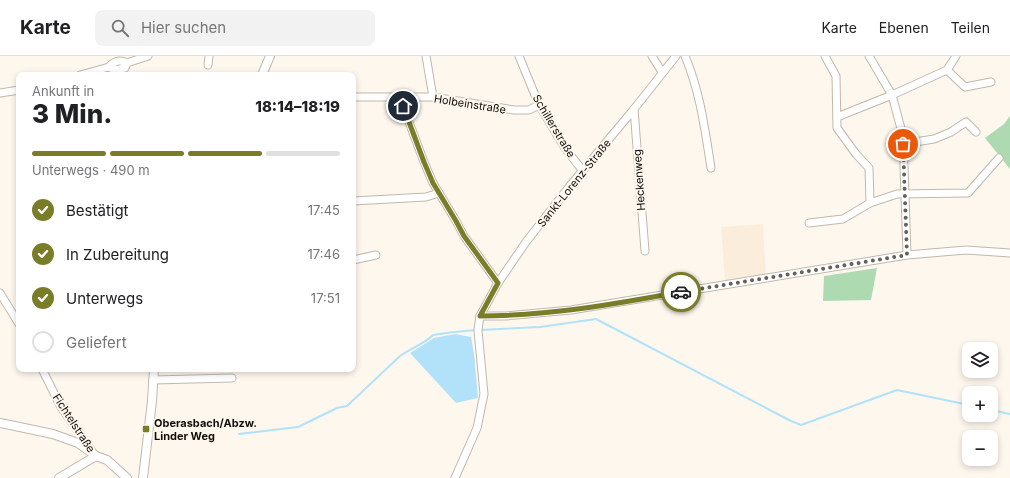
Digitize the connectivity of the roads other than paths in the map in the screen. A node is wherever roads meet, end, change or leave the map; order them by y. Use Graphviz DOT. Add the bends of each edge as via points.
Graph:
graph roads {
  1 [pos="148,56"];
  2 [pos="209,56"];
  3 [pos="270,56"];
  4 [pos="426,56"];
  5 [pos="519,56"];
  6 [pos="652,56"];
  7 [pos="676,56"];
  8 [pos="685,56"];
  9 [pos="825,56"];
  10 [pos="869,56"];
  11 [pos="956,56"];
  12 [pos="208,65"];
  13 [pos="947,70"];
  14 [pos="91,72"];
  15 [pos="263,72"];
  16 [pos="662,72"];
  17 [pos="991,82"];
  18 [pos="16,90"];
  19 [pos="0,93"];
  20 [pos="892,95"];
  21 [pos="356,96"];
  22 [pos="403,96"];
  23 [pos="433,97"];
  24 [pos="539,105"];
  25 [pos="634,109"];
  26 [pos="837,117"];
  27 [pos="976,132"];
  28 [pos="903,144"];
  29 [pos="999,158"];
  30 [pos="711,168"];
  31 [pos="583,171"];
  32 [pos="439,193"];
  33 [pos="905,193"];
  34 [pos="356,201"];
  35 [pos="870,203"];
  36 [pos="809,223"];
  37 [pos="645,251"];
  38 [pos="1010,254"];
  39 [pos="376,255"];
  40 [pos="907,255"];
  41 [pos="356,259"];
  42 [pos="498,283"];
  43 [pos="0,293"];
  44 [pos="480,316"];
  45 [pos="16,319"];
  46 [pos="44,372"];
  47 [pos="154,372"];
  48 [pos="232,378"];
  49 [pos="153,380"];
  50 [pos="0,423"];
  51 [pos="96,456"];
  52 [pos="64,477"];
  53 [pos="127,478"];
  54 [pos="143,478"];
  55 [pos="455,478"];
  1 -- 14 [label="street" via="127,63 124,68 115,70 109,67"];
  2 -- 12 [label="street"];
  3 -- 15 [label="street"];
  4 -- 23 [label="street"];
  5 -- 24 [label="street, Schillerstraße"];
  6 -- 16 [label="street"];
  7 -- 16 [label="street, Sankt-Lorenz-Straße"];
  8 -- 30 [label="street" via="699,102"];
  9 -- 26 [label="street" via="836,76"];
  10 -- 20 [label="street"];
  11 -- 13 [label="street"];
  13 -- 17 [label="street" via="965,88"];
  13 -- 20 [label="street"];
  16 -- 25 [label="street, Sankt-Lorenz-Straße"];
  18 -- 19 [label="street"];
  20 -- 26 [label="street"];
  20 -- 28 [label="street"];
  21 -- 22 [label="street, Holbeinstraße"];
  22 -- 23 [label="street, Holbeinstraße"];
  22 -- 32 [label="street" via="403,106 427,170"];
  23 -- 24 [label="street, Holbeinstraße" via="514,110 528,110"];
  24 -- 31 [label="street, Schillerstraße" via="565,148"];
  25 -- 31 [label="street, Sankt-Lorenz-Straße"];
  25 -- 37 [label="street, Heckenweg"];
  26 -- 35 [label="street" via="837,128 869,168"];
  27 -- 28 [label="street" via="966,122 934,139"];
  28 -- 33 [label="street"];
  29 -- 33 [label="street" via="968,193"];
  31 -- 42 [label="street, Sankt-Lorenz-Straße" via="526,242"];
  32 -- 34 [label="street" via="426,197"];
  32 -- 42 [label="street" via="464,236"];
  33 -- 35 [label="street"];
  33 -- 40 [label="street"];
  35 -- 36 [label="street" via="842,219"];
  38 -- 40 [label="street" via="966,250"];
  39 -- 41 [label="street"];
  40 -- 44 [label="street" via="571,310"];
  42 -- 44 [label="street, Sankt-Lorenz-Straße"];
  43 -- 45 [label="street"];
  44 -- 55 [label="street" via="478,330 484,394 477,428"];
  46 -- 51 [label="street, Fichtelstraße" via="61,407"];
  47 -- 49 [label="street"];
  48 -- 49 [label="street"];
  49 -- 54 [label="street"];
  50 -- 51 [label="street" via="53,434 78,443"];
  51 -- 52 [label="street"];
  51 -- 53 [label="street" via="107,460"];
}
